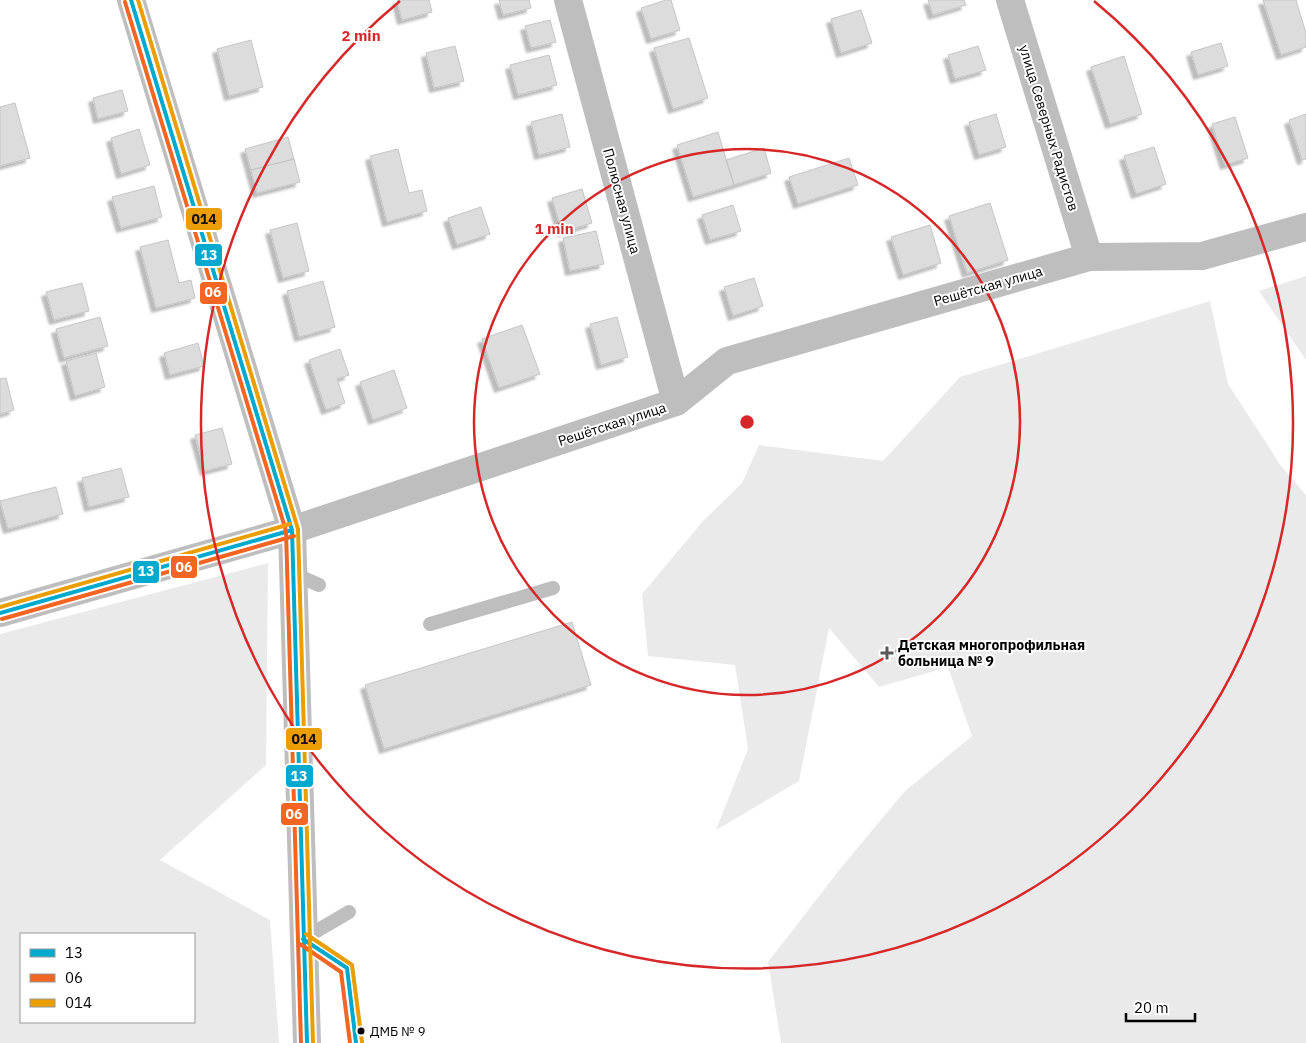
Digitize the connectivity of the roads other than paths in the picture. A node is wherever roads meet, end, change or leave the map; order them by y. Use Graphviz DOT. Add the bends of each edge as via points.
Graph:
graph roads {
  1 [pos="130,0"];
  2 [pos="568,0"];
  3 [pos="1010,0"];
  4 [pos="1306,227"];
  5 [pos="1089,257"];
  6 [pos="676,402"];
  7 [pos="292,530"];
  8 [pos="294,574"];
  9 [pos="319,585"];
  10 [pos="553,588"];
  11 [pos="0,612"];
  12 [pos="430,624"];
  13 [pos="349,912"];
  14 [pos="303,939"];
  15 [pos="307,1043"];
  16 [pos="356,1043"];
  1 -- 7 [label="street"];
  2 -- 6 [label="street, Полюсная улица"];
  3 -- 5 [label="street, улица Северных Радистов"];
  4 -- 5 [label="street, Решётская улица" via="1202,256"];
  5 -- 6 [label="street, Решётская улица" via="726,361"];
  6 -- 7 [label="street, Решётская улица"];
  7 -- 8 [label="street"];
  7 -- 11 [label="street, Решётская улица"];
  8 -- 9 [label="lane"];
  8 -- 14 [label="street"];
  10 -- 12 [label="lane"];
  13 -- 14 [label="lane"];
  14 -- 15 [label="street"];
  14 -- 16 [label="lane" via="347,968"];
}
